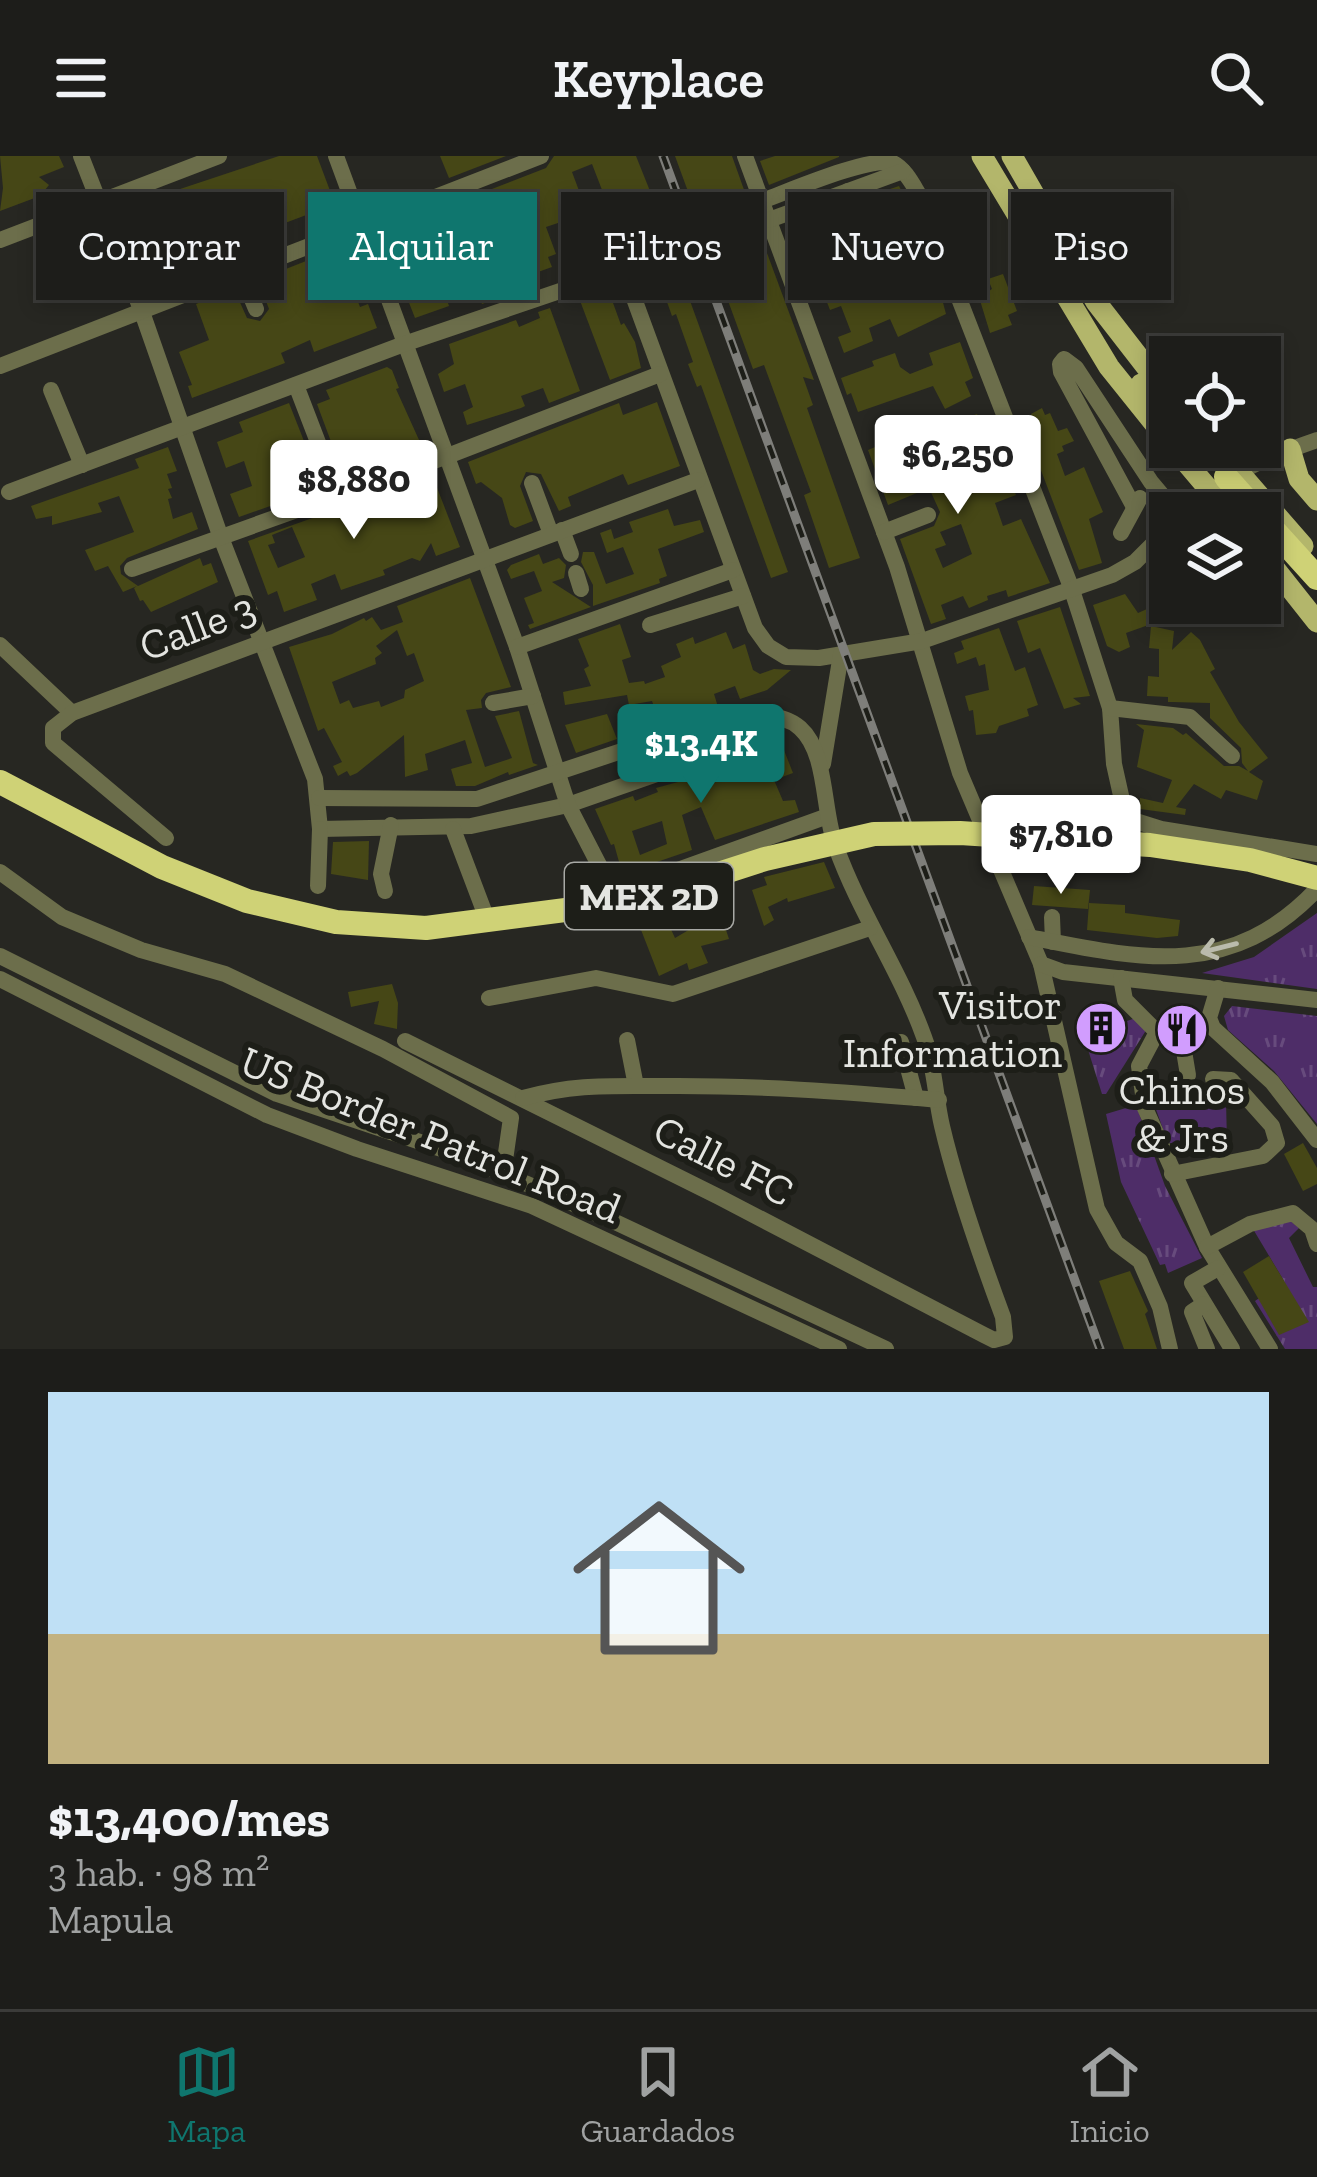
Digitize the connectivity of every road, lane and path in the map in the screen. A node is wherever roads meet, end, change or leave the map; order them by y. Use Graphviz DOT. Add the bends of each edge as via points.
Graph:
graph roads {
  1 [pos="81,156"];
  2 [pos="335,156"];
  3 [pos="541,156"];
  4 [pos="745,156"];
  5 [pos="982,156"];
  6 [pos="996,156"];
  7 [pos="1012,156"];
  8 [pos="1024,156"];
  9 [pos="213,157"];
  10 [pos="854,162"];
  11 [pos="903,171"];
  12 [pos="848,190"];
  13 [pos="94,192"];
  14 [pos="126,192"];
  15 [pos="348,192"];
  16 [pos="449,192"];
  17 [pos="759,192"];
  18 [pos="764,200"];
  19 [pos="764,206"];
  20 [pos="769,220"];
  21 [pos="36,226"];
  22 [pos="0,240"];
  23 [pos="137,300"];
  24 [pos="173,300"];
  25 [pos="252,300"];
  26 [pos="387,300"];
  27 [pos="256,309"];
  28 [pos="142,312"];
  29 [pos="404,344"];
  30 [pos="1149,355"];
  31 [pos="0,366"];
  32 [pos="1149,369"];
  33 [pos="660,374"];
  34 [pos="296,385"];
  35 [pos="50,390"];
  36 [pos="1149,393"];
  37 [pos="1149,417"];
  38 [pos="184,427"];
  39 [pos="1317,440"];
  40 [pos="1281,453"];
  41 [pos="446,457"];
  42 [pos="324,458"];
  43 [pos="82,466"];
  44 [pos="1246,468"];
  45 [pos="1252,468"];
  46 [pos="1253,468"];
  47 [pos="1260,468"];
  48 [pos="698,480"];
  49 [pos="532,482"];
  50 [pos="1151,482"];
  51 [pos="9,492"];
  52 [pos="1161,492"];
  53 [pos="1211,492"];
  54 [pos="1317,500"];
  55 [pos="1135,507"];
  56 [pos="928,515"];
  57 [pos="557,532"];
  58 [pos="884,532"];
  59 [pos="1121,533"];
  60 [pos="220,535"];
  61 [pos="1281,538"];
  62 [pos="1317,541"];
  63 [pos="1149,546"];
  64 [pos="571,554"];
  65 [pos="484,559"];
  66 [pos="1317,561"];
  67 [pos="132,569"];
  68 [pos="733,570"];
  69 [pos="1281,575"];
  70 [pos="1317,578"];
  71 [pos="1285,580"];
  72 [pos="1071,586"];
  73 [pos="743,596"];
  74 [pos="1317,622"];
  75 [pos="650,625"];
  76 [pos="1317,634"];
  77 [pos="261,640"];
  78 [pos="922,640"];
  79 [pos="0,645"];
  80 [pos="517,647"];
  81 [pos="841,655"];
  82 [pos="533,695"];
  83 [pos="494,704"];
  84 [pos="1110,708"];
  85 [pos="72,713"];
  86 [pos="754,716"];
  87 [pos="1232,756"];
  88 [pos="822,771"];
  89 [pos="558,774"];
  90 [pos="0,782"];
  91 [pos="0,796"];
  92 [pos="568,805"];
  93 [pos="320,815"];
  94 [pos="825,817"];
  95 [pos="391,825"];
  96 [pos="453,829"];
  97 [pos="166,838"];
  98 [pos="1317,854"];
  99 [pos="0,872"];
  100 [pos="1317,883"];
  101 [pos="318,886"];
  102 [pos="385,891"];
  103 [pos="484,910"];
  104 [pos="1052,917"];
  105 [pos="870,928"];
  106 [pos="1029,937"];
  107 [pos="1053,942"];
  108 [pos="0,956"];
  109 [pos="1041,964"];
  110 [pos="0,979"];
  111 [pos="1121,979"];
  112 [pos="1219,988"];
  113 [pos="489,998"];
  114 [pos="1317,1000"];
  115 [pos="1157,1032"];
  116 [pos="627,1040"];
  117 [pos="405,1041"];
  118 [pos="902,1042"];
  119 [pos="1188,1075"];
  120 [pos="1213,1079"];
  121 [pos="636,1086"];
  122 [pos="799,1088"];
  123 [pos="523,1098"];
  124 [pos="916,1098"];
  125 [pos="938,1100"];
  126 [pos="808,1109"];
  127 [pos="405,1138"];
  128 [pos="1317,1140"];
  129 [pos="399,1163"];
  130 [pos="503,1174"];
  131 [pos="1172,1174"];
  132 [pos="1317,1244"];
  133 [pos="1207,1247"];
  134 [pos="1218,1268"];
  135 [pos="1204,1304"];
  136 [pos="839,1349"];
  137 [pos="886,1349"];
  138 [pos="1170,1349"];
  139 [pos="1208,1349"];
  140 [pos="1232,1349"];
  141 [pos="1270,1349"];
  1 -- 13 [label="street"];
  2 -- 15 [label="street"];
  3 -- 16 [label="street"];
  4 -- 17 [label="street"];
  5 -- 37 [label="main road" via="1109,367"];
  6 -- 36 [label="main road" via="1118,357"];
  7 -- 32 [label="main road" via="1096,302"];
  8 -- 30 [label="main road" via="1105,298"];
  9 -- 14 [label="street"];
  10 -- 11 [label="street" via="884,161"];
  10 -- 18 [label="street"];
  11 -- 12 [label="street"];
  11 -- 72 [label="street"];
  12 -- 20 [label="street"];
  19 -- 20 [label="street"];
  20 -- 58 [label="street"];
  21 -- 22 [label="street"];
  23 -- 28 [label="street"];
  24 -- 28 [label="street"];
  25 -- 27 [label="street"];
  26 -- 29 [label="street"];
  28 -- 31 [label="street"];
  28 -- 38 [label="street"];
  29 -- 33 [label="street" via="599,276 622,279 632,293"];
  29 -- 34 [label="street"];
  29 -- 41 [label="street"];
  33 -- 41 [label="street"];
  33 -- 48 [label="street"];
  34 -- 38 [label="street"];
  34 -- 42 [label="street"];
  35 -- 43 [label="street"];
  38 -- 43 [label="street"];
  38 -- 60 [label="street"];
  39 -- 40 [label="street"];
  41 -- 60 [label="street"];
  41 -- 65 [label="street"];
  43 -- 51 [label="street"];
  44 -- 53 [label="street"];
  45 -- 66 [label="main road"];
  46 -- 62 [label="main road"];
  47 -- 54 [label="main road" via="1299,479"];
  48 -- 57 [label="street, Calle 3"];
  48 -- 68 [label="street"];
  49 -- 57 [label="street"];
  50 -- 52 [label="street"];
  50 -- 55 [label="street"];
  50 -- 55 [label="street" via="1064,358 1061,372"];
  55 -- 59 [label="street"];
  56 -- 58 [label="street"];
  57 -- 64 [label="street"];
  57 -- 65 [label="street, Calle 3"];
  58 -- 78 [label="street"];
  60 -- 67 [label="street"];
  60 -- 77 [label="street"];
  61 -- 70 [label="highway"];
  63 -- 72 [label="street" via="1124,569"];
  65 -- 77 [label="street, Calle 3"];
  65 -- 80 [label="street"];
  68 -- 73 [label="street"];
  68 -- 80 [label="street"];
  69 -- 71 [label="main road"];
  71 -- 74 [label="main road"];
  71 -- 76 [label="main road"];
  72 -- 78 [label="street"];
  72 -- 84 [label="street"];
  73 -- 75 [label="street"];
  73 -- 81 [label="street" via="768,646 797,659"];
  77 -- 85 [label="street, Calle 3"];
  77 -- 93 [label="street"];
  78 -- 81 [label="street"];
  78 -- 106 [label="street" via="961,773"];
  79 -- 85 [label="street"];
  80 -- 82 [label="street"];
  81 -- 88 [label="street"];
  82 -- 83 [label="street"];
  82 -- 89 [label="street"];
  84 -- 87 [label="street" via="1190,717"];
  84 -- 98 [label="street" via="1126,818"];
  85 -- 97 [label="street" via="53,728 53,743"];
  86 -- 88 [label="street" via="797,725"];
  86 -- 89 [label="street" via="712,721"];
  86 -- 92 [label="street" via="716,753"];
  88 -- 94 [label="street"];
  89 -- 92 [label="street"];
  89 -- 93 [label="street" via="477,799"];
  90 -- 100 [label="highway, MEX 2D, bridge" via="162,867 248,901 336,922 426,928 634,901 874,834 1150,845 1250,860"];
  91 -- 100 [label="highway, MEX 2D, bridge" via="208,896 353,935 476,937 553,927 875,840 1151,849"];
  92 -- 94 [label="street" via="612,890"];
  92 -- 96 [label="street"];
  93 -- 95 [label="street"];
  93 -- 101 [label="street"];
  94 -- 105 [label="street"];
  95 -- 96 [label="street"];
  95 -- 102 [label="street"];
  96 -- 103 [label="street"];
  99 -- 130 [label="street" via="62,917 225,974 512,1118"];
  100 -- 107 [label="street, one-way" via="1298,909 1231,948 1132,958"];
  104 -- 107 [label="street"];
  105 -- 113 [label="street" via="673,994 596,978"];
  105 -- 125 [label="street" via="906,989"];
  106 -- 107 [label="street"];
  106 -- 109 [label="street"];
  108 -- 127 [label="street" via="277,1094"];
  109 -- 111 [label="street"];
  109 -- 138 [label="street" via="1096,1209 1116,1244 1140,1261"];
  110 -- 129 [label="street, US Border Patrol Road" via="267,1115"];
  111 -- 112 [label="street"];
  111 -- 115 [label="street" via="1125,1000"];
  112 -- 114 [label="street"];
  112 -- 128 [label="street" via="1213,1028 1272,1082"];
  115 -- 119 [label="street" via="1184,1051"];
  115 -- 131 [label="street" via="1138,1066 1138,1084"];
  116 -- 121 [label="street"];
  117 -- 123 [label="street, Calle FC"];
  118 -- 124 [label="street"];
  120 -- 131 [label="street" via="1231,1080 1277,1143 1263,1156"];
  121 -- 122 [label="street"];
  121 -- 123 [label="street" via="566,1086"];
  122 -- 124 [label="street"];
  122 -- 126 [label="street"];
  123 -- 125 [label="street, Calle FC" via="1001,1340 1006,1334"];
  124 -- 125 [label="street"];
  127 -- 129 [label="street"];
  127 -- 130 [label="street"];
  129 -- 136 [label="street, US Border Patrol Road" via="532,1206"];
  130 -- 137 [label="street"];
  131 -- 133 [label="street"];
  132 -- 133 [label="street" via="1293,1213"];
  133 -- 134 [label="street"];
  134 -- 135 [label="street" via="1192,1283"];
  134 -- 141 [label="street"];
  135 -- 139 [label="street" via="1192,1312"];
  135 -- 140 [label="street"];
}
